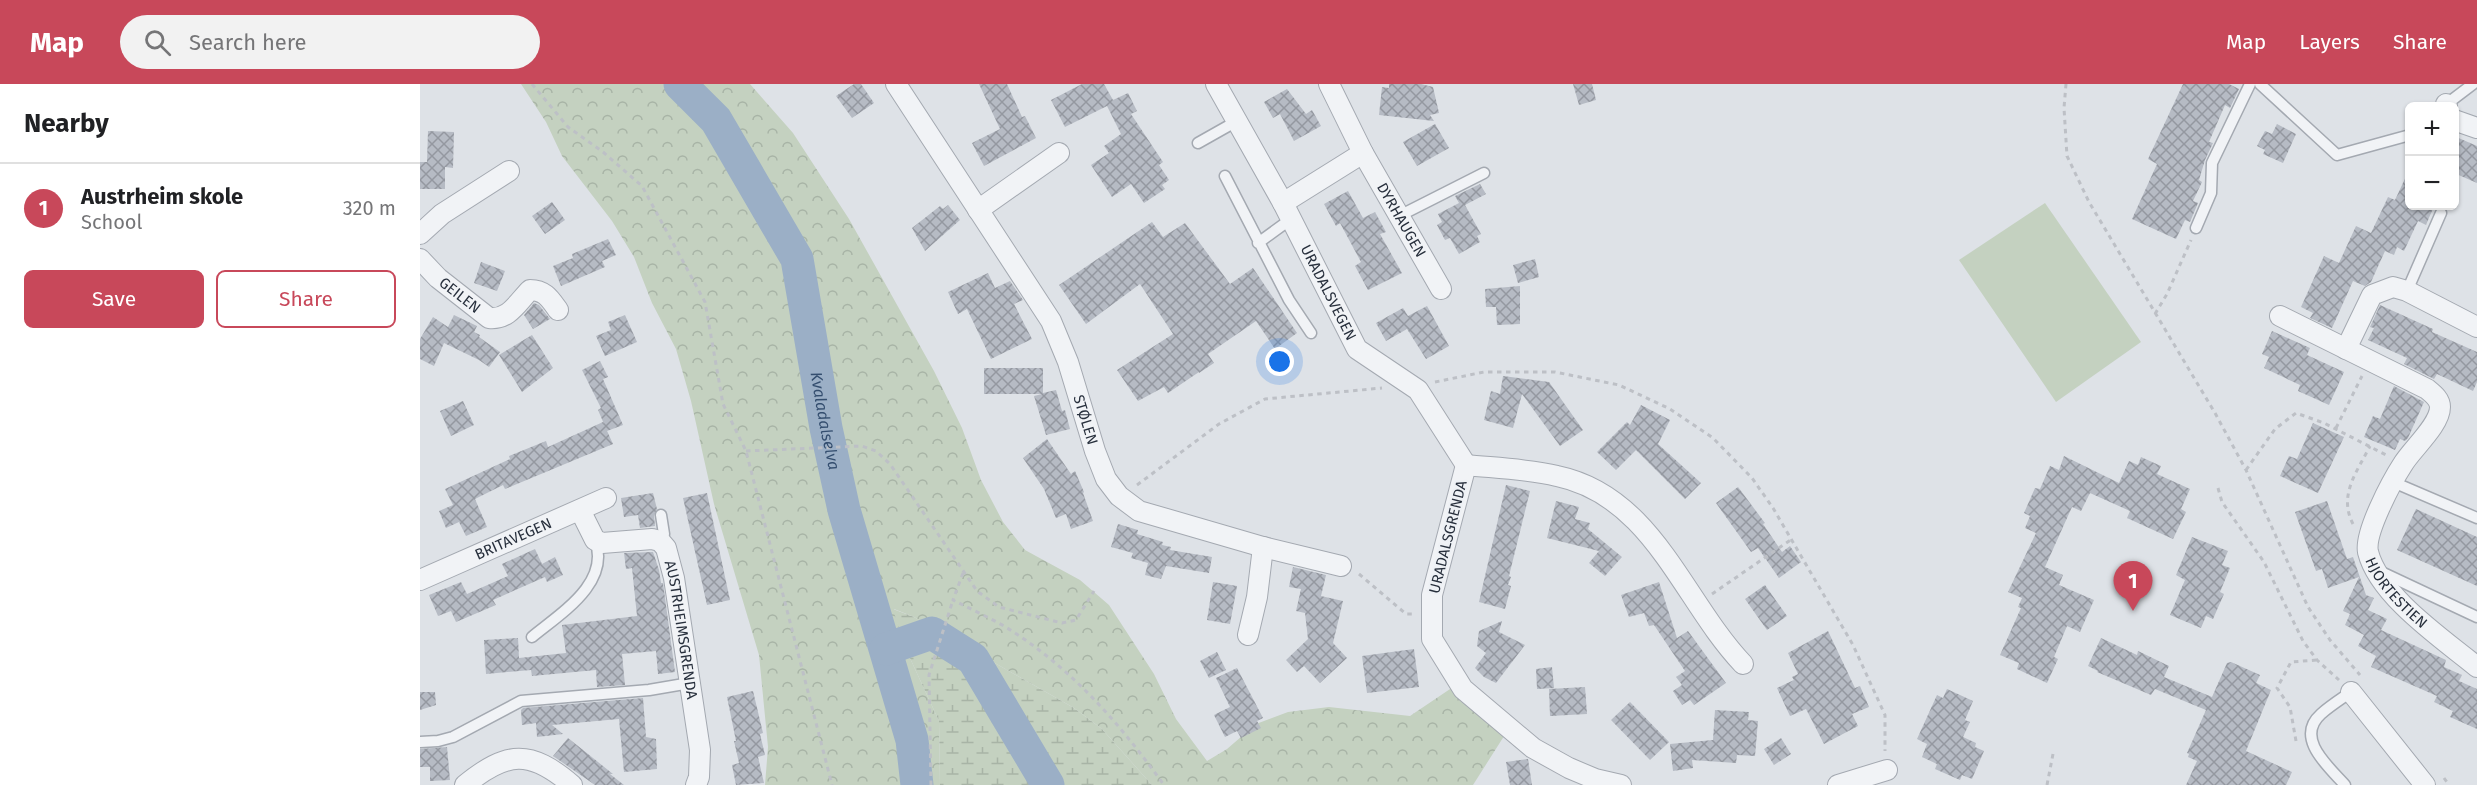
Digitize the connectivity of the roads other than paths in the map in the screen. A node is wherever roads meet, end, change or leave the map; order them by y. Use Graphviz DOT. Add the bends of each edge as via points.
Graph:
graph roads {
  1 [pos="896,84"];
  2 [pos="1216,84"];
  3 [pos="1329,84"];
  4 [pos="2250,84"];
  5 [pos="2260,84"];
  6 [pos="2473,84"];
  7 [pos="2455,102"];
  8 [pos="2459,116"];
  9 [pos="1237,121"];
  10 [pos="2477,128"];
  11 [pos="2405,136"];
  12 [pos="1198,143"];
  13 [pos="1059,153"];
  14 [pos="1363,153"];
  15 [pos="509,171"];
  16 [pos="1484,173"];
  17 [pos="1225,176"];
  18 [pos="978,210"];
  19 [pos="1287,211"];
  20 [pos="2441,213"];
  21 [pos="1399,216"];
  22 [pos="2196,228"];
  23 [pos="420,234"];
  24 [pos="1258,243"];
  25 [pos="420,260"];
  26 [pos="1441,289"];
  27 [pos="2407,291"];
  28 [pos="558,310"];
  29 [pos="2280,316"];
  30 [pos="2477,327"];
  31 [pos="1311,333"];
  32 [pos="2346,349"];
  33 [pos="1466,465"];
  34 [pos="2393,482"];
  35 [pos="606,498"];
  36 [pos="580,510"];
  37 [pos="661,515"];
  38 [pos="2477,518"];
  39 [pos="595,540"];
  40 [pos="660,541"];
  41 [pos="1263,547"];
  42 [pos="1341,566"];
  43 [pos="2376,569"];
  44 [pos="420,580"];
  45 [pos="2477,617"];
  46 [pos="1248,635"];
  47 [pos="532,637"];
  48 [pos="1743,664"];
  49 [pos="2477,667"];
  50 [pos="690,683"];
  51 [pos="2359,687"];
  52 [pos="420,742"];
  53 [pos="1887,770"];
  54 [pos="1565,777"];
  55 [pos="2434,781"];
  56 [pos="465,785"];
  57 [pos="572,785"];
  58 [pos="696,785"];
  59 [pos="1621,785"];
  60 [pos="1838,785"];
  61 [pos="2345,785"];
  1 -- 18 [label="street, STØLEN"];
  2 -- 9 [label="street, URADALSVEGEN"];
  3 -- 14 [label="street, DYRHAUGEN"];
  4 -- 22 [label="lane" via="2212,163 2211,193"];
  5 -- 11 [label="lane" via="2337,155"];
  6 -- 7 [label="lane"];
  8 -- 10 [label="street"];
  9 -- 12 [label="lane"];
  9 -- 19 [label="street, URADALSVEGEN"];
  13 -- 18 [label="street"];
  14 -- 19 [label="street"];
  14 -- 21 [label="street, DYRHAUGEN"];
  15 -- 23 [label="street" via="442,214"];
  16 -- 21 [label="lane"];
  17 -- 24 [label="lane"];
  18 -- 41 [label="street, STØLEN" via="1051,321 1095,451 1119,496 1139,511"];
  19 -- 24 [label="lane"];
  19 -- 33 [label="street, URADALSVEGEN" via="1358,349 1418,390"];
  20 -- 27 [label="lane"];
  21 -- 26 [label="street, DYRHAUGEN"];
  24 -- 31 [label="lane"];
  25 -- 28 [label="street, GEILEN" via="489,318 508,315 530,290 546,294"];
  27 -- 30 [label="street"];
  27 -- 32 [label="street" via="2393,287 2372,295"];
  29 -- 32 [label="street, HJORTESTIEN"];
  32 -- 34 [label="street, HJORTESTIEN" via="2427,389 2437,398 2440,408 2436,421"];
  33 -- 48 [label="street, URADALSGRENDA" via="1558,476 1618,504 1653,538 1724,643"];
  33 -- 54 [label="street, URADALSGRENDA" via="1432,595 1432,639 1463,688"];
  34 -- 38 [label="lane"];
  34 -- 43 [label="street, HJORTESTIEN" via="2368,541 2368,552"];
  35 -- 36 [label="street, BRITAVEGEN"];
  36 -- 39 [label="street"];
  36 -- 44 [label="street, BRITAVEGEN"];
  37 -- 40 [label="lane" via="664,534"];
  39 -- 40 [label="street, AUSTRHEIMSGRENDA"];
  39 -- 47 [label="lane" via="600,552 595,577"];
  40 -- 50 [label="street, AUSTRHEIMSGRENDA" via="666,548 674,578"];
  41 -- 42 [label="street, STØLEN"];
  41 -- 46 [label="street"];
  43 -- 45 [label="lane"];
  43 -- 49 [label="street, HJORTESTIEN" via="2397,600"];
  50 -- 52 [label="lane" via="521,701 453,737"];
  50 -- 58 [label="street, AUSTRHEIMSGRENDA" via="700,750"];
  51 -- 55 [label="street"];
  51 -- 61 [label="lane" via="2319,715 2311,739 2316,752"];
  53 -- 60 [label="street"];
  54 -- 59 [label="street, URADALSGRENDA"];
  56 -- 57 [label="street" via="486,768 516,758 545,766"];
}
